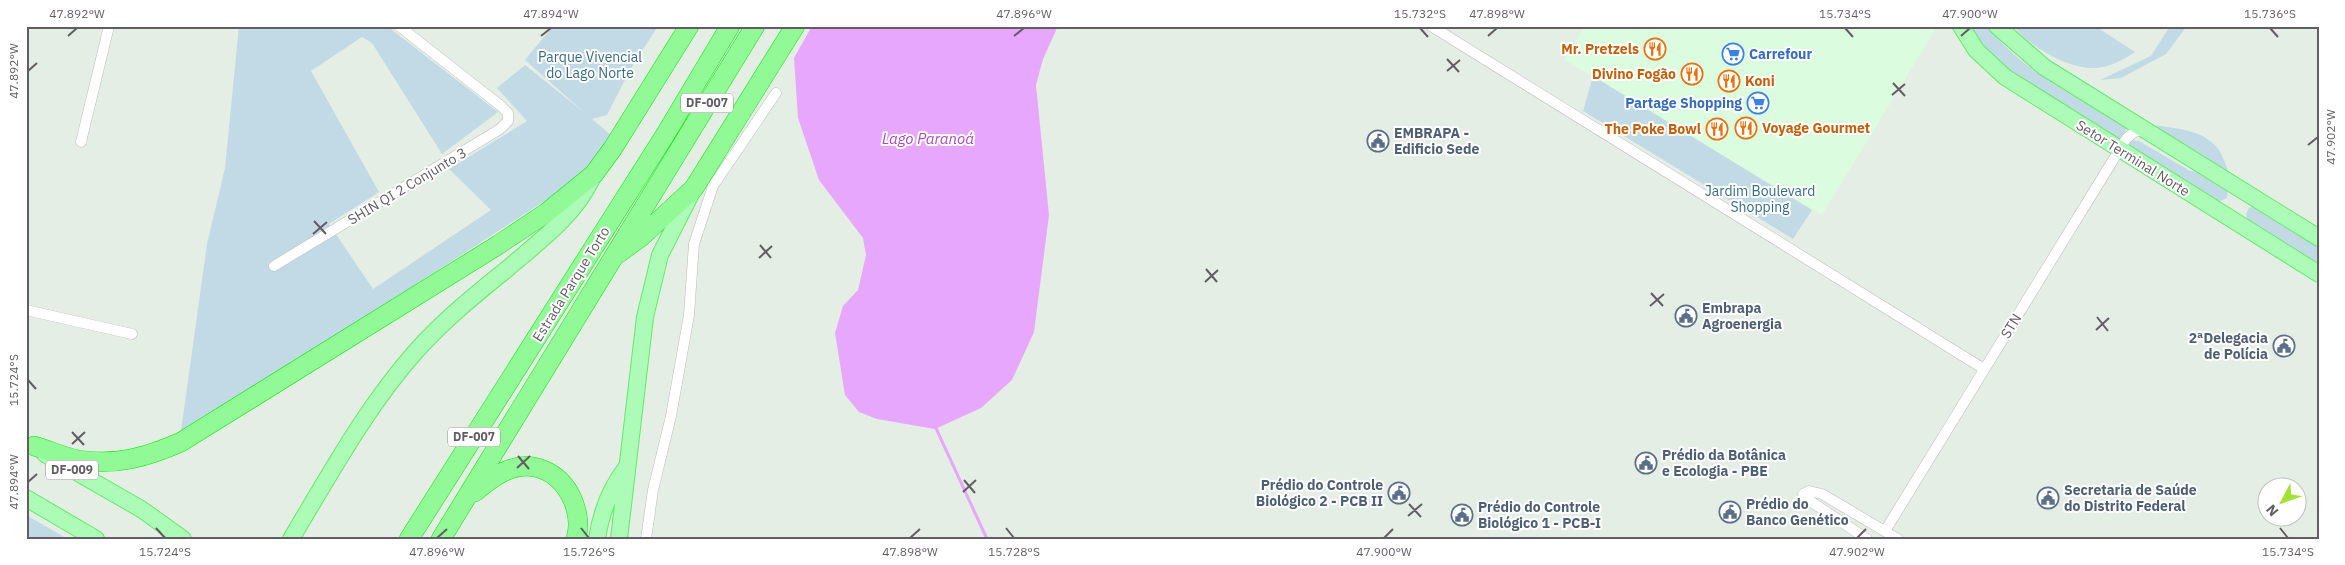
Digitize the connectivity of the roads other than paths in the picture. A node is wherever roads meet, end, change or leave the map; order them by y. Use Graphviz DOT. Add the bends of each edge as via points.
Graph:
graph roads {
  1 [pos="109,26"];
  2 [pos="399,26"];
  3 [pos="689,26"];
  4 [pos="730,26"];
  5 [pos="756,26"];
  6 [pos="795,26"];
  7 [pos="1431,26"];
  8 [pos="1961,26"];
  9 [pos="1997,26"];
  10 [pos="776,94"];
  11 [pos="2143,130"];
  12 [pos="81,142"];
  13 [pos="2120,149"];
  14 [pos="594,174"];
  15 [pos="694,188"];
  16 [pos="2319,238"];
  17 [pos="614,256"];
  18 [pos="274,266"];
  19 [pos="2319,274"];
  20 [pos="26,310"];
  21 [pos="132,334"];
  22 [pos="1984,369"];
  23 [pos="30,444"];
  24 [pos="626,468"];
  25 [pos="26,498"];
  26 [pos="464,501"];
  27 [pos="65,521"];
  28 [pos="1885,531"];
  29 [pos="78,539"];
  30 [pos="96,539"];
  31 [pos="183,539"];
  32 [pos="291,539"];
  33 [pos="409,539"];
  34 [pos="442,539"];
  35 [pos="576,539"];
  36 [pos="597,539"];
  37 [pos="619,539"];
  38 [pos="646,539"];
  39 [pos="1867,539"];
  40 [pos="1898,539"];
  1 -- 12 [label="street"];
  2 -- 18 [label="street, SHIN QI 2 Conjunto 3" via="507,110 508,121 500,129"];
  3 -- 14 [label="highway"];
  4 -- 33 [label="highway, Estrada Parque Torto / DF-007" via="665,135"];
  5 -- 17 [label="highway, Estrada Parque Torto / DF-007"];
  6 -- 15 [label="highway"];
  7 -- 22 [label="street"];
  8 -- 13 [label="main road, Setor Terminal Norte" via="1976,50 2005,77"];
  9 -- 11 [label="main road, Setor Terminal Norte" via="2044,67"];
  10 -- 38 [label="street" via="713,186 696,236 689,315"];
  11 -- 13 [label="street, STN" via="2130,135"];
  11 -- 16 [label="main road, Setor Terminal Norte"];
  13 -- 19 [label="main road, Setor Terminal Norte"];
  13 -- 22 [label="street, STN"];
  14 -- 23 [label="highway" via="546,213 498,245 181,442 137,459 104,462 71,458"];
  14 -- 32 [label="main road" via="584,193 563,219 440,327 392,379"];
  15 -- 17 [label="highway" via="642,237"];
  15 -- 24 [label="main road" via="660,255 651,288 641,341"];
  17 -- 26 [label="highway, Estrada Parque Torto / DF-007"];
  20 -- 21 [label="street"];
  22 -- 28 [label="street, STN"];
  23 -- 31 [label="main road, DF-009" via="141,509"];
  24 -- 36 [label="main road" via="606,500"];
  24 -- 37 [label="main road"];
  25 -- 27 [label="main road"];
  26 -- 34 [label="highway, Estrada Parque Torto / DF-007"];
  26 -- 35 [label="highway" via="494,476 520,467 534,467 561,482 572,496 578,512"];
  27 -- 29 [label="main road"];
  27 -- 30 [label="main road"];
  28 -- 39 [label="street" via="1822,494 1809,491 1803,494"];
  28 -- 40 [label="street"];
}
